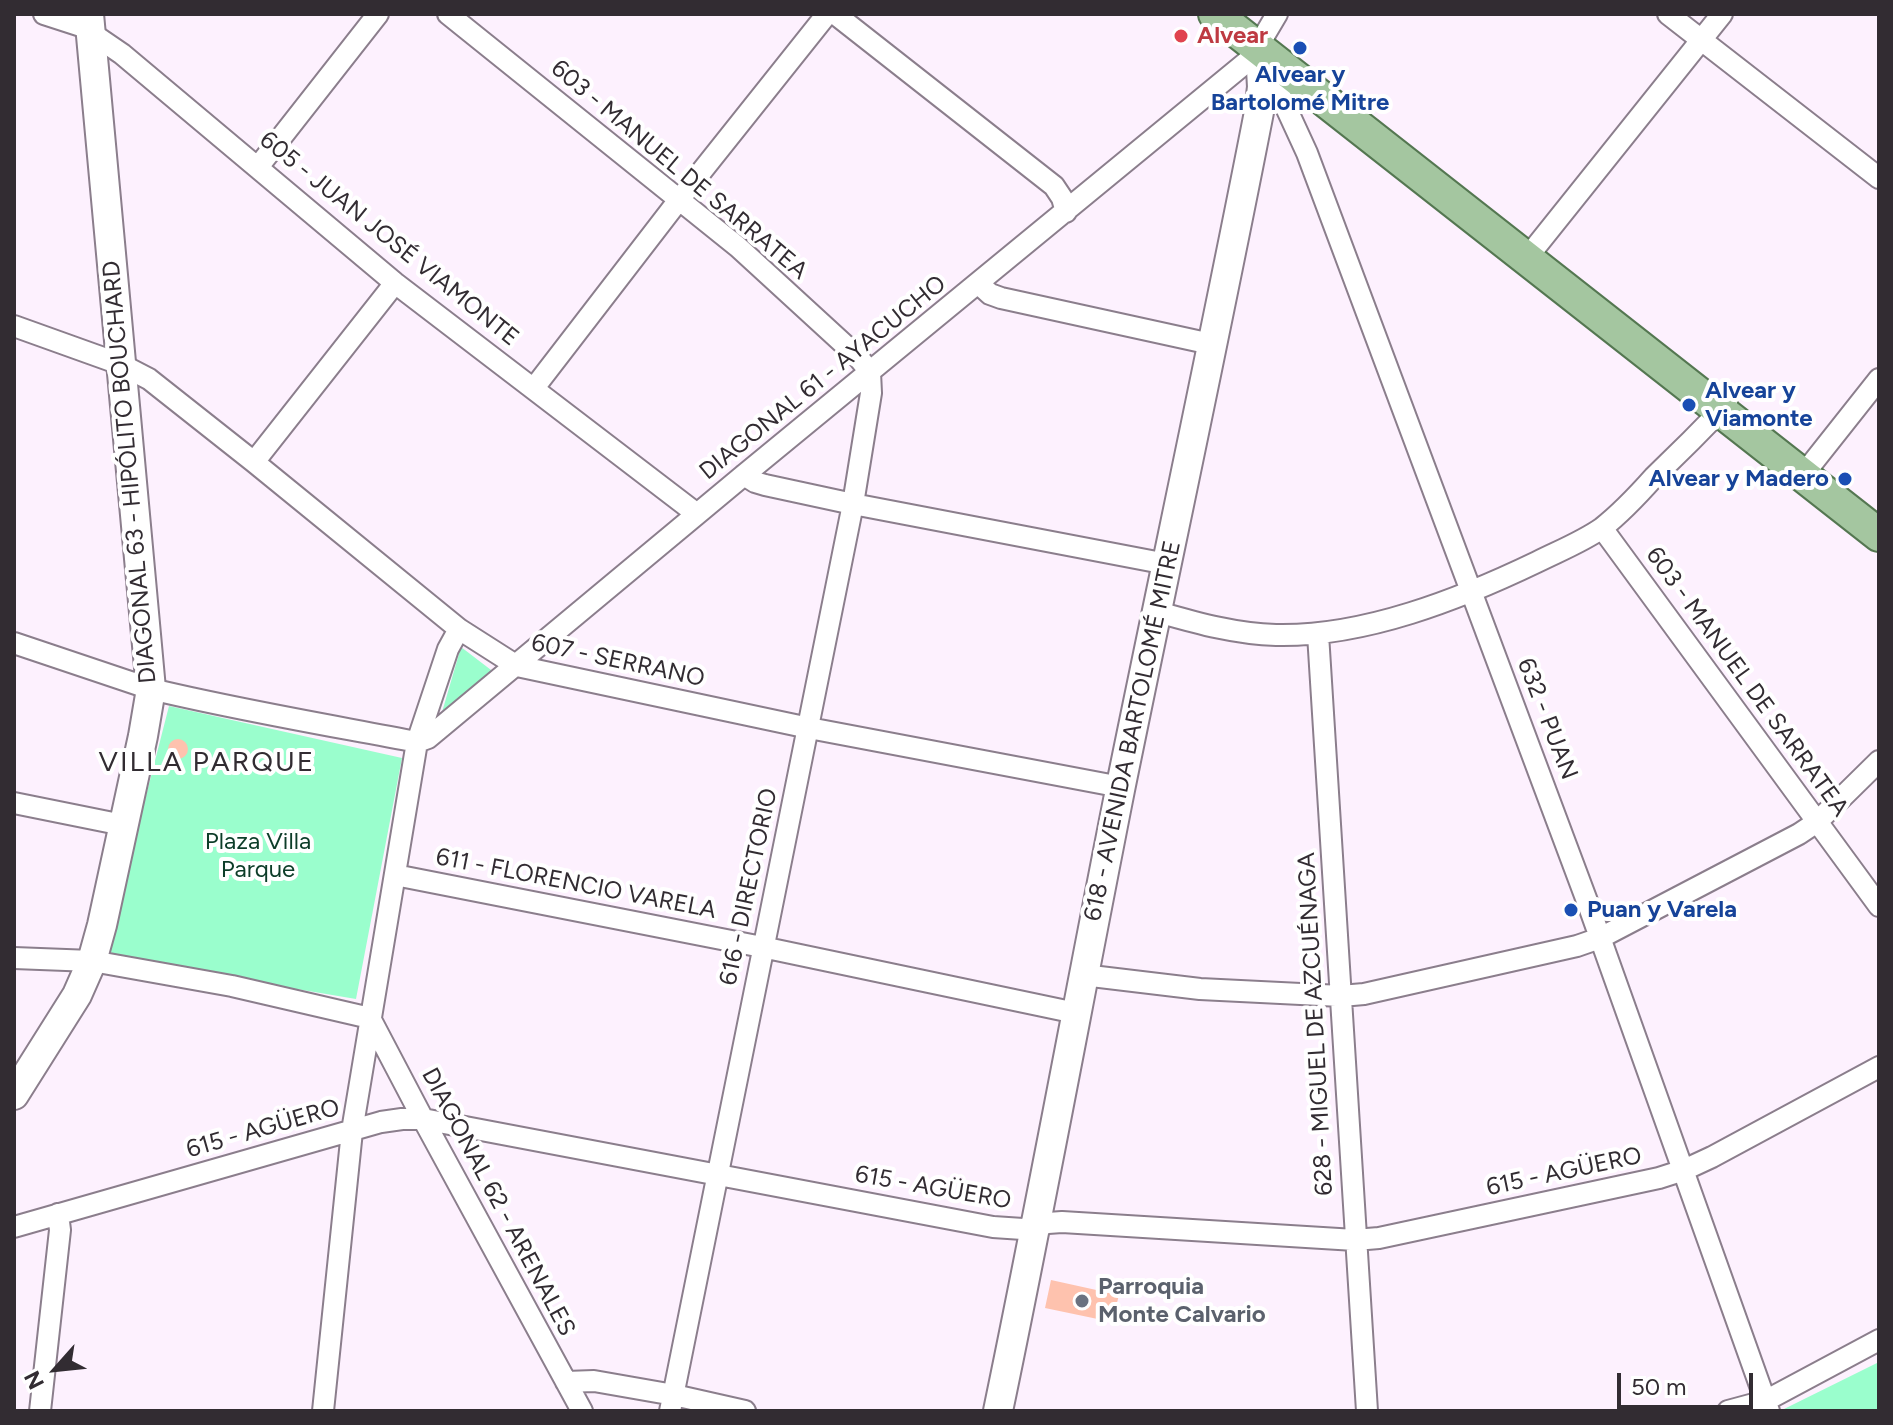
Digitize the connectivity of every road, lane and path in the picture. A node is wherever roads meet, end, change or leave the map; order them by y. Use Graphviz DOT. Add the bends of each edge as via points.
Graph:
graph roads {
  1 [pos="44,14"];
  2 [pos="378,14"];
  3 [pos="448,14"];
  4 [pos="827,14"];
  5 [pos="835,14"];
  6 [pos="1215,14"];
  7 [pos="1237,14"];
  8 [pos="1668,14"];
  9 [pos="1722,14"];
  10 [pos="90,23"];
  11 [pos="1267,34"];
  12 [pos="1702,40"];
  13 [pos="258,167"];
  14 [pos="1879,178"];
  15 [pos="678,201"];
  16 [pos="1066,212"];
  17 [pos="1530,254"];
  18 [pos="395,283"];
  19 [pos="979,284"];
  20 [pos="14,326"];
  21 [pos="1211,344"];
  22 [pos="120,364"];
  23 [pos="870,372"];
  24 [pos="1879,379"];
  25 [pos="534,388"];
  26 [pos="1724,406"];
  27 [pos="254,462"];
  28 [pos="1807,470"];
  29 [pos="744,475"];
  30 [pos="853,504"];
  31 [pos="697,514"];
  32 [pos="1879,518"];
  33 [pos="1602,528"];
  34 [pos="1879,535"];
  35 [pos="1167,564"];
  36 [pos="1471,591"];
  37 [pos="1158,612"];
  38 [pos="459,629"];
  39 [pos="1318,634"];
  40 [pos="14,643"];
  41 [pos="517,666"];
  42 [pos="151,689"];
  43 [pos="809,728"];
  44 [pos="417,742"];
  45 [pos="1879,761"];
  46 [pos="1121,787"];
  47 [pos="14,803"];
  48 [pos="1817,822"];
  49 [pos="123,825"];
  50 [pos="395,875"];
  51 [pos="1879,906"];
  52 [pos="1600,938"];
  53 [pos="762,947"];
  54 [pos="14,958"];
  55 [pos="92,961"];
  56 [pos="1083,975"];
  57 [pos="1341,996"];
  58 [pos="1076,1013"];
  59 [pos="370,1018"];
  60 [pos="1879,1067"];
  61 [pos="14,1095"];
  62 [pos="423,1119"];
  63 [pos="352,1131"];
  64 [pos="1684,1170"];
  65 [pos="717,1175"];
  66 [pos="58,1214"];
  67 [pos="14,1227"];
  68 [pos="1036,1227"];
  69 [pos="1355,1240"];
  70 [pos="1879,1340"];
  71 [pos="566,1382"];
  72 [pos="672,1403"];
  73 [pos="1767,1406"];
  74 [pos="40,1411"];
  75 [pos="323,1411"];
  76 [pos="582,1411"];
  77 [pos="745,1411"];
  78 [pos="998,1411"];
  79 [pos="1367,1411"];
  80 [pos="1728,1411"];
  1 -- 10 [label="street, 605 - JUAN JOSÉ VIAMONTE" via="81,26"];
  2 -- 13 [label="street"];
  3 -- 15 [label="street, 603 - MANUEL DE SARRATEA"];
  4 -- 15 [label="street"];
  5 -- 16 [label="street" via="1054,186"];
  6 -- 11 [label="main road"];
  7 -- 11 [label="main road"];
  8 -- 12 [label="street"];
  9 -- 12 [label="street"];
  10 -- 13 [label="street, 605 - JUAN JOSÉ VIAMONTE"];
  10 -- 22 [label="main road, DIAGONAL 63 - HIPÓLITO BOUCHARD"];
  11 -- 16 [label="street, DIAGONAL 61 - AYACUCHO"];
  11 -- 17 [label="main road"];
  11 -- 21 [label="main road, 618 - AVENIDA BARTOLOMÉ MITRE" via="1259,112"];
  11 -- 36 [label="street, 632 - PUAN"];
  12 -- 14 [label="street"];
  12 -- 17 [label="street"];
  13 -- 18 [label="street, 605 - JUAN JOSÉ VIAMONTE"];
  15 -- 23 [label="street, 603 - MANUEL DE SARRATEA" via="738,247"];
  15 -- 25 [label="street"];
  16 -- 19 [label="street, DIAGONAL 61 - AYACUCHO"];
  17 -- 26 [label="main road"];
  18 -- 25 [label="street, 605 - JUAN JOSÉ VIAMONTE"];
  18 -- 27 [label="street"];
  19 -- 21 [label="street" via="1001,298"];
  19 -- 23 [label="street, DIAGONAL 61 - AYACUCHO"];
  20 -- 22 [label="street, 607 - SERRANO"];
  21 -- 35 [label="main road, 618 - AVENIDA BARTOLOMÉ MITRE"];
  22 -- 27 [label="street, 607 - SERRANO" via="149,379"];
  22 -- 42 [label="main road, DIAGONAL 63 - HIPÓLITO BOUCHARD"];
  23 -- 29 [label="street, DIAGONAL 61 - AYACUCHO"];
  23 -- 30 [label="street, 616 - DIRECTORIO"];
  24 -- 28 [label="street"];
  25 -- 31 [label="street, 605 - JUAN JOSÉ VIAMONTE"];
  26 -- 28 [label="main road"];
  26 -- 33 [label="street"];
  27 -- 38 [label="street, 607 - SERRANO"];
  28 -- 32 [label="main road"];
  28 -- 34 [label="main road"];
  29 -- 30 [label="street" via="765,485"];
  29 -- 31 [label="street, DIAGONAL 61 - AYACUCHO"];
  30 -- 35 [label="street"];
  30 -- 43 [label="street, 616 - DIRECTORIO"];
  31 -- 41 [label="street, DIAGONAL 61 - AYACUCHO"];
  33 -- 36 [label="street"];
  33 -- 48 [label="street, 603 - MANUEL DE SARRATEA"];
  35 -- 37 [label="main road, 618 - AVENIDA BARTOLOMÉ MITRE"];
  36 -- 39 [label="street" via="1403,615"];
  36 -- 52 [label="street, 632 - PUAN"];
  37 -- 39 [label="street" via="1231,632"];
  37 -- 46 [label="main road, 618 - AVENIDA BARTOLOMÉ MITRE"];
  38 -- 41 [label="street, 607 - SERRANO"];
  38 -- 44 [label="street"];
  39 -- 57 [label="street, 628 - MIGUEL DE AZCUÉNAGA"];
  40 -- 42 [label="street"];
  41 -- 43 [label="street, 607 - SERRANO"];
  41 -- 44 [label="street, DIAGONAL 61 - AYACUCHO"];
  42 -- 44 [label="street"];
  42 -- 49 [label="main road, DIAGONAL 63 - HIPÓLITO BOUCHARD"];
  43 -- 46 [label="street, 607 - SERRANO"];
  43 -- 53 [label="street, 616 - DIRECTORIO"];
  44 -- 50 [label="street"];
  45 -- 48 [label="street"];
  46 -- 56 [label="main road, 618 - AVENIDA BARTOLOMÉ MITRE"];
  47 -- 49 [label="street"];
  48 -- 51 [label="street, 603 - MANUEL DE SARRATEA"];
  48 -- 52 [label="street"];
  49 -- 55 [label="main road, DIAGONAL 63 - HIPÓLITO BOUCHARD"];
  50 -- 53 [label="street, 611 - FLORENCIO VARELA"];
  50 -- 59 [label="street"];
  52 -- 57 [label="street"];
  52 -- 64 [label="street, 632 - PUAN"];
  53 -- 58 [label="street, 611 - FLORENCIO VARELA"];
  53 -- 65 [label="street, 616 - DIRECTORIO"];
  54 -- 55 [label="street"];
  55 -- 59 [label="street"];
  55 -- 61 [label="main road, DIAGONAL 63 - HIPÓLITO BOUCHARD" via="77,995"];
  56 -- 57 [label="street" via="1200,989"];
  56 -- 58 [label="main road, 618 - AVENIDA BARTOLOMÉ MITRE"];
  57 -- 69 [label="street, 628 - MIGUEL DE AZCUÉNAGA"];
  58 -- 68 [label="main road, 618 - AVENIDA BARTOLOMÉ MITRE"];
  59 -- 62 [label="street, DIAGONAL 62 - ARENALES"];
  59 -- 63 [label="street"];
  60 -- 64 [label="street, 615 - AGÜERO"];
  62 -- 63 [label="street, 615 - AGÜERO" via="381,1122"];
  62 -- 65 [label="street, 615 - AGÜERO"];
  62 -- 71 [label="street, DIAGONAL 62 - ARENALES"];
  63 -- 66 [label="street, 615 - AGÜERO"];
  63 -- 75 [label="street"];
  64 -- 69 [label="street, 615 - AGÜERO"];
  64 -- 73 [label="street, 632 - PUAN"];
  65 -- 68 [label="street, 615 - AGÜERO" via="993,1227"];
  65 -- 72 [label="street, 616 - DIRECTORIO"];
  66 -- 67 [label="street, 615 - AGÜERO"];
  66 -- 74 [label="street"];
  68 -- 69 [label="street, 615 - AGÜERO" via="1062,1222"];
  68 -- 78 [label="main road, 618 - AVENIDA BARTOLOMÉ MITRE"];
  69 -- 79 [label="street, 628 - MIGUEL DE AZCUÉNAGA"];
  70 -- 73 [label="street"];
  71 -- 72 [label="street" via="594,1381"];
  71 -- 76 [label="street, DIAGONAL 62 - ARENALES"];
  72 -- 77 [label="street"];
  73 -- 80 [label="street"];
}
